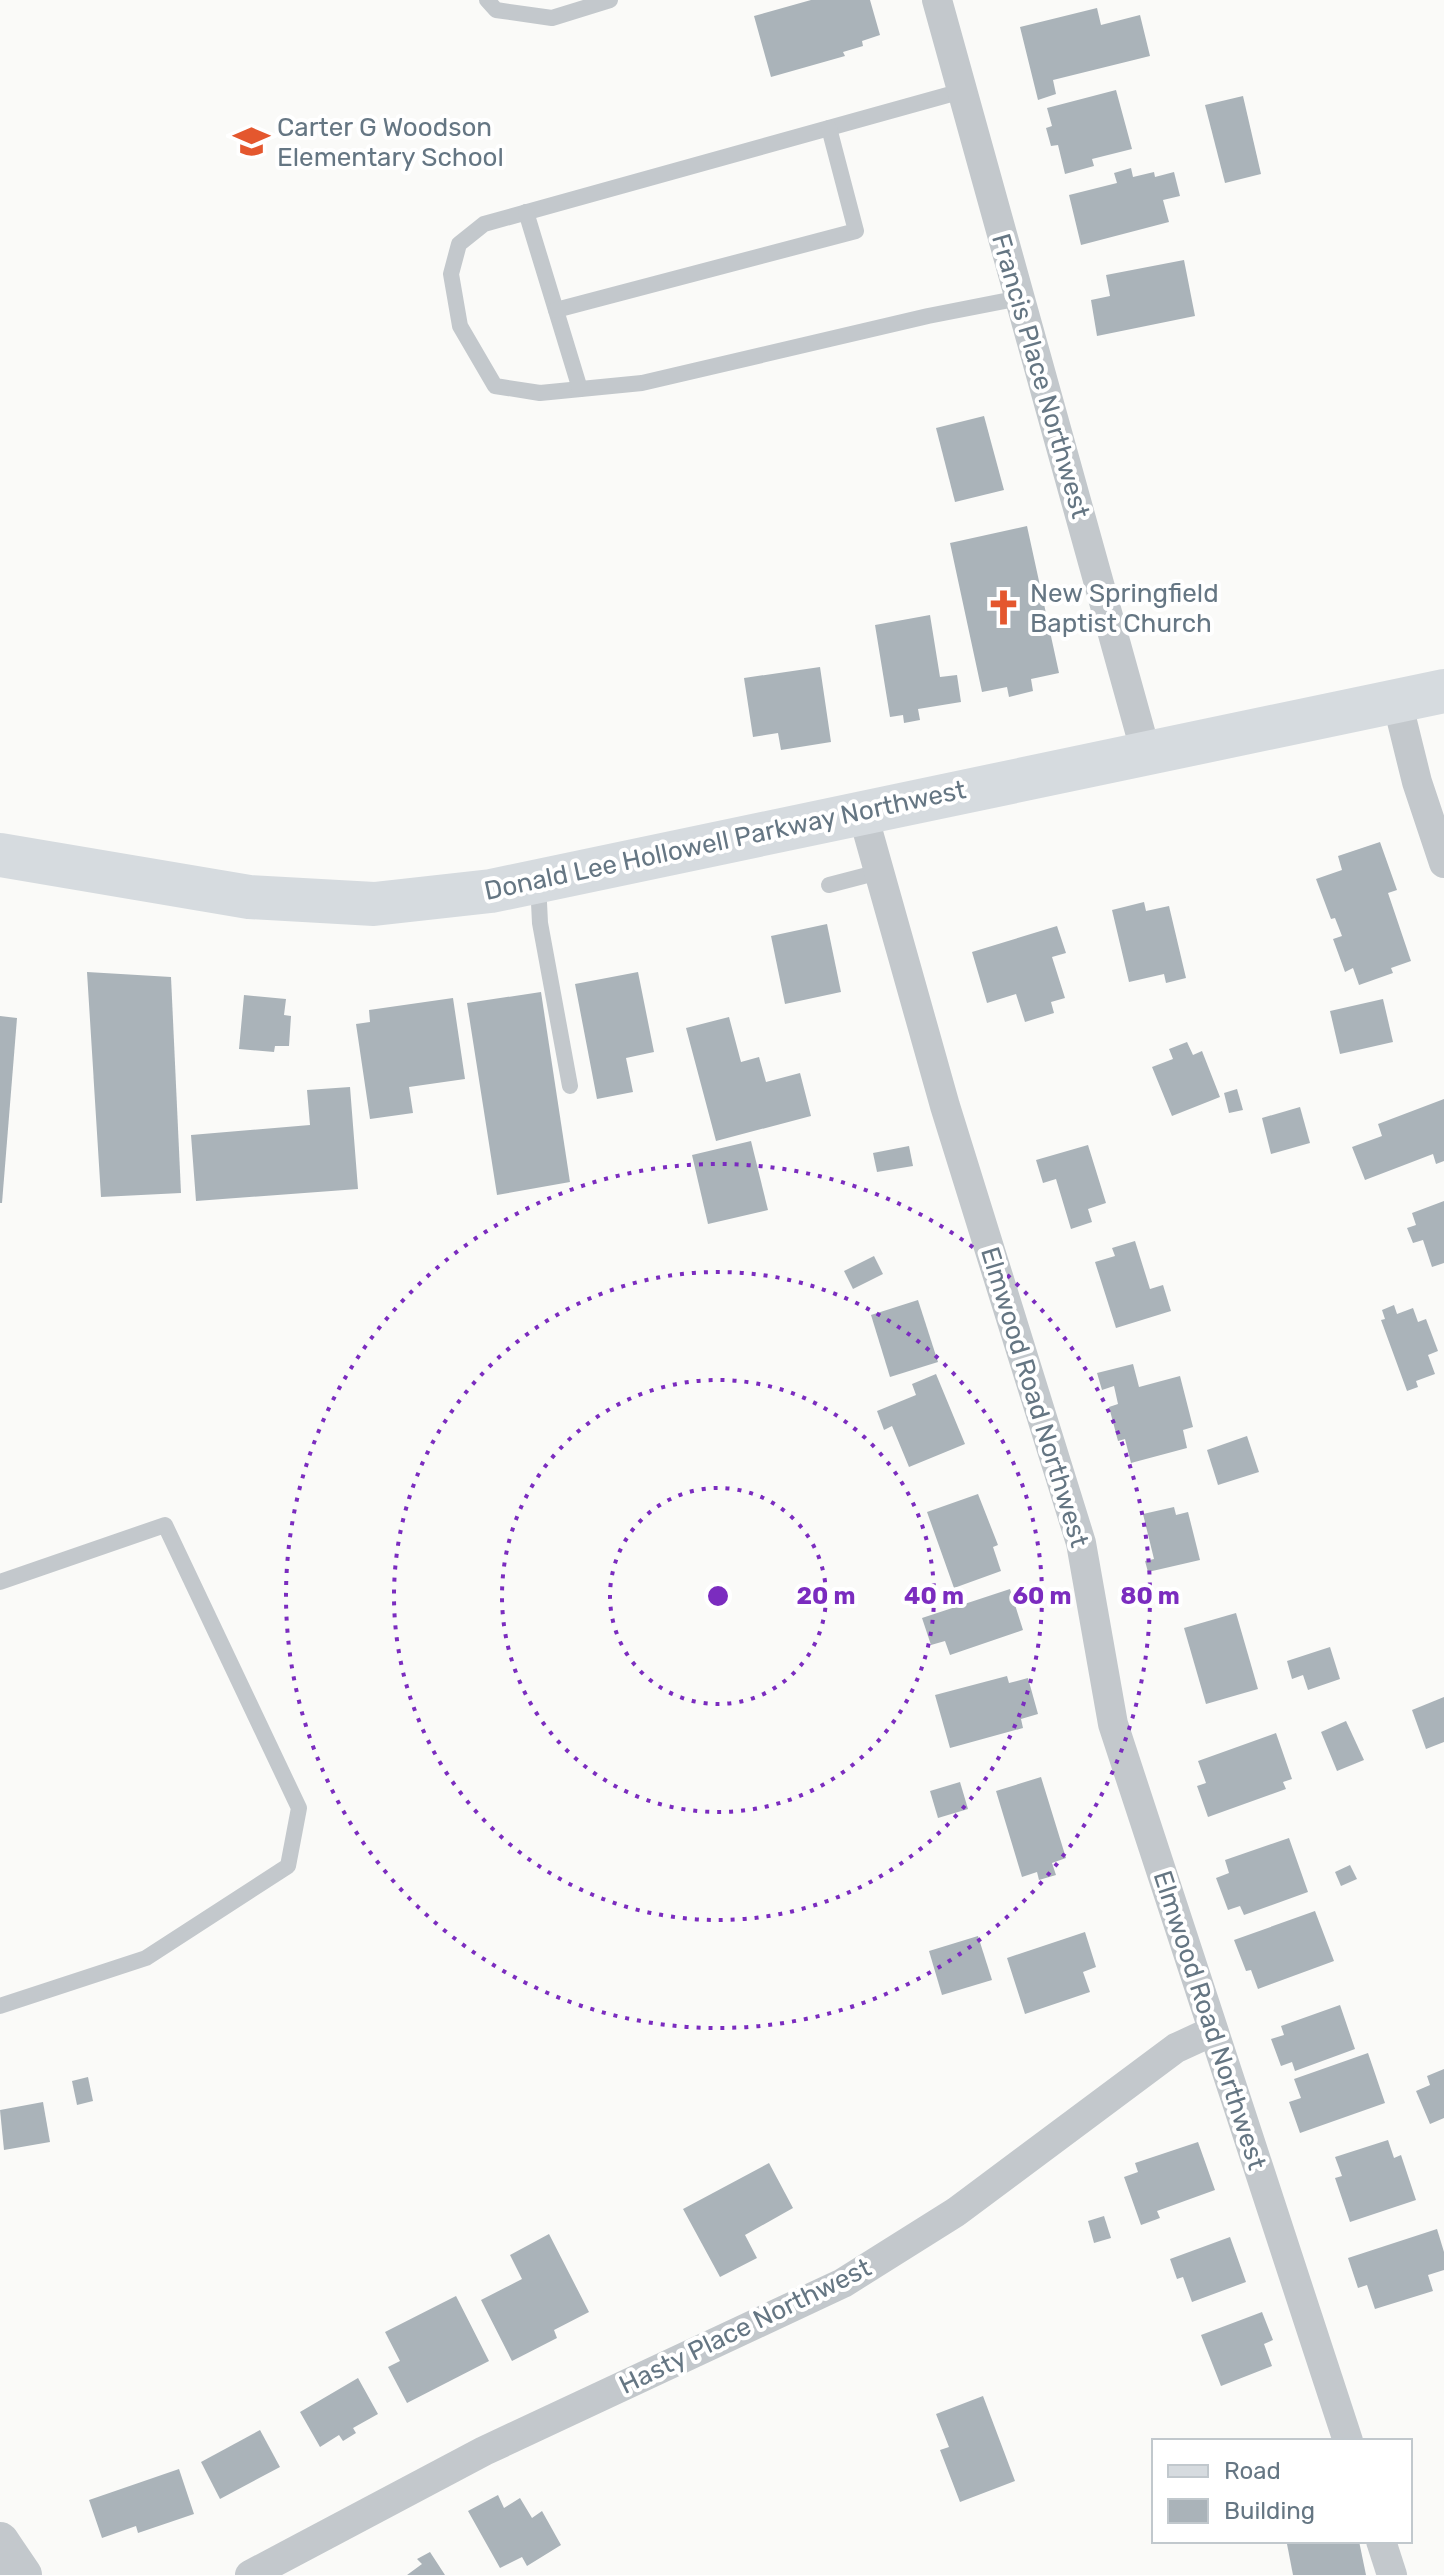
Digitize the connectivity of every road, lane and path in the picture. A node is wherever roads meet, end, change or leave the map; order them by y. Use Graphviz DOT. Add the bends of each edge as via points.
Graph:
graph roads {
  1 [pos="487,0"];
  2 [pos="610,0"];
  3 [pos="937,0"];
  4 [pos="962,91"];
  5 [pos="829,128"];
  6 [pos="526,212"];
  7 [pos="1020,298"];
  8 [pos="556,310"];
  9 [pos="580,389"];
  10 [pos="1444,691"];
  11 [pos="1397,701"];
  12 [pos="1146,753"];
  13 [pos="862,811"];
  14 [pos="0,855"];
  15 [pos="1444,863"];
  16 [pos="879,872"];
  17 [pos="538,881"];
  18 [pos="829,885"];
  19 [pos="570,1086"];
  20 [pos="0,1582"];
  21 [pos="0,2006"];
  22 [pos="1213,2031"];
  23 [pos="1347,2439"];
  24 [pos="0,2541"];
  25 [pos="1382,2543"];
  26 [pos="23,2575"];
  27 [pos="250,2575"];
  28 [pos="1392,2575"];
  1 -- 2 [label="lane" via="496,10 552,18"];
  3 -- 4 [label="street, Francis Place Northwest"];
  4 -- 5 [label="lane"];
  4 -- 7 [label="street, Francis Place Northwest"];
  5 -- 6 [label="lane"];
  5 -- 8 [label="lane" via="856,231"];
  6 -- 8 [label="lane"];
  6 -- 9 [label="lane" via="484,224 459,244 451,274 460,326 495,386 540,393"];
  7 -- 9 [label="lane" via="642,383"];
  7 -- 12 [label="street, Francis Place Northwest"];
  8 -- 9 [label="lane"];
  10 -- 11 [label="main road, Donald Lee Hollowell Parkway Northwest"];
  11 -- 12 [label="main road, Donald Lee Hollowell Parkway Northwest"];
  11 -- 15 [label="street"];
  12 -- 13 [label="main road, Donald Lee Hollowell Parkway Northwest"];
  13 -- 16 [label="street, Elmwood Road Northwest"];
  13 -- 17 [label="main road, Donald Lee Hollowell Parkway Northwest"];
  14 -- 17 [label="main road, Donald Lee Hollowell Parkway Northwest" via="249,897 374,904"];
  16 -- 18 [label="lane"];
  16 -- 22 [label="street, Elmwood Road Northwest" via="945,1106 1081,1543 1113,1724"];
  17 -- 19 [label="lane" via="540,923"];
  20 -- 21 [label="lane" via="165,1525 299,1808 288,1866 146,1958"];
  22 -- 23 [label="street, Elmwood Road Northwest"];
  22 -- 27 [label="street, Hasty Place Northwest" via="1176,2048 956,2212 843,2283 484,2451"];
  24 -- 26 [label="street"];
  25 -- 28 [label="street"];
}
